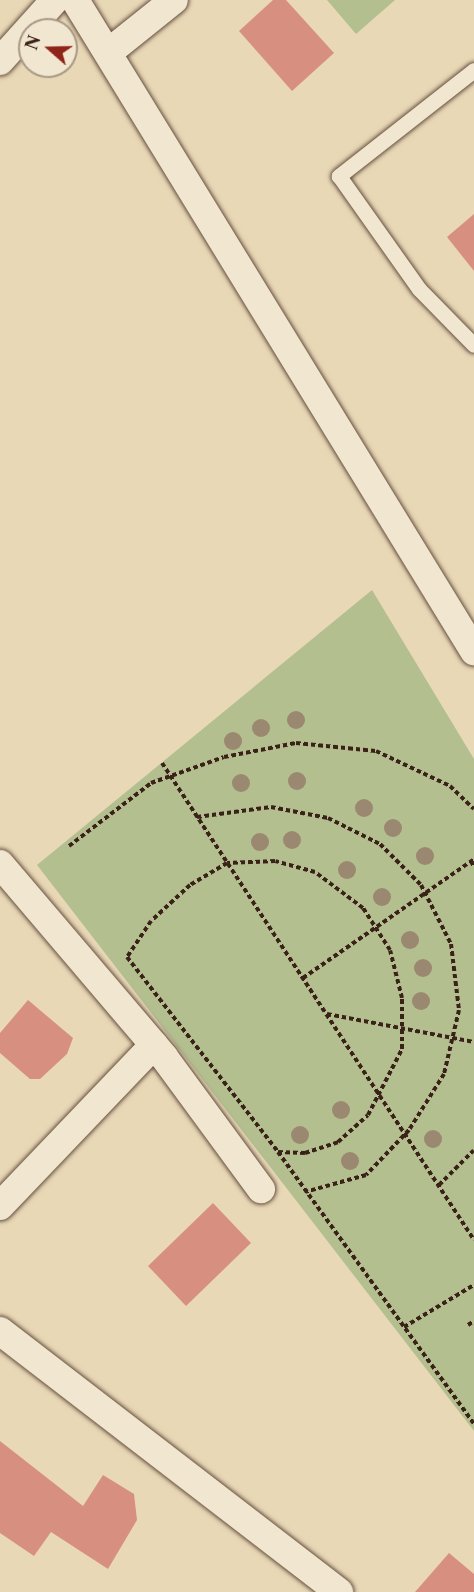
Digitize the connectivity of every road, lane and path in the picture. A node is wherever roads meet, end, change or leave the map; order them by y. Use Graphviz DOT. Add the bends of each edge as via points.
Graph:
graph roads {
  1 [pos="54,0"];
  2 [pos="75,0"];
  3 [pos="174,0"];
  4 [pos="109,52"];
  5 [pos="0,61"];
  6 [pos="474,70"];
  7 [pos="474,345"];
  8 [pos="474,651"];
  9 [pos="162,763"];
  10 [pos="169,775"];
  11 [pos="474,809"];
  12 [pos="197,817"];
  13 [pos="69,846"];
  14 [pos="472,860"];
  15 [pos="227,863"];
  16 [pos="0,864"];
  17 [pos="474,867"];
  18 [pos="425,893"];
  19 [pos="375,928"];
  20 [pos="303,978"];
  21 [pos="327,1014"];
  22 [pos="404,1029"];
  23 [pos="453,1038"];
  24 [pos="474,1042"];
  25 [pos="154,1045"];
  26 [pos="380,1095"];
  27 [pos="406,1134"];
  28 [pos="474,1150"];
  29 [pos="278,1152"];
  30 [pos="439,1185"];
  31 [pos="261,1189"];
  32 [pos="304,1192"];
  33 [pos="0,1206"];
  34 [pos="474,1240"];
  35 [pos="474,1285"];
  36 [pos="474,1321"];
  37 [pos="468,1325"];
  38 [pos="404,1327"];
  39 [pos="0,1331"];
  40 [pos="474,1424"];
  41 [pos="339,1592"];
  1 -- 5 [label="street"];
  2 -- 4 [label="street"];
  3 -- 4 [label="street"];
  4 -- 8 [label="street"];
  6 -- 7 [label="lane" via="339,176 419,290"];
  9 -- 10 [label="path"];
  10 -- 11 [label="path" via="276,747 340,744 415,766 450,786"];
  10 -- 12 [label="path"];
  10 -- 13 [label="path" via="111,810"];
  12 -- 15 [label="path"];
  12 -- 18 [label="path" via="271,807 328,818 380,844"];
  14 -- 17 [label="path"];
  14 -- 18 [label="path"];
  15 -- 19 [label="path" via="275,861 315,872 363,908"];
  15 -- 20 [label="path"];
  15 -- 29 [label="path" via="190,885 151,921 127,957"];
  16 -- 25 [label="street"];
  18 -- 19 [label="path"];
  18 -- 23 [label="path" via="451,944 459,1010"];
  19 -- 20 [label="path"];
  19 -- 22 [label="path" via="390,950"];
  20 -- 21 [label="path"];
  21 -- 22 [label="path"];
  21 -- 26 [label="path"];
  22 -- 23 [label="path"];
  22 -- 26 [label="path" via="402,1048"];
  23 -- 24 [label="path"];
  23 -- 27 [label="path" via="444,1074"];
  25 -- 31 [label="street"];
  25 -- 33 [label="street"];
  26 -- 27 [label="path"];
  26 -- 29 [label="path" via="368,1115 338,1142 305,1153"];
  27 -- 30 [label="path"];
  27 -- 32 [label="path" via="366,1175"];
  28 -- 30 [label="path"];
  29 -- 32 [label="path"];
  30 -- 34 [label="path"];
  32 -- 38 [label="path"];
  35 -- 38 [label="path"];
  36 -- 37 [label="path"];
  38 -- 40 [label="path"];
  39 -- 41 [label="street"];
}
